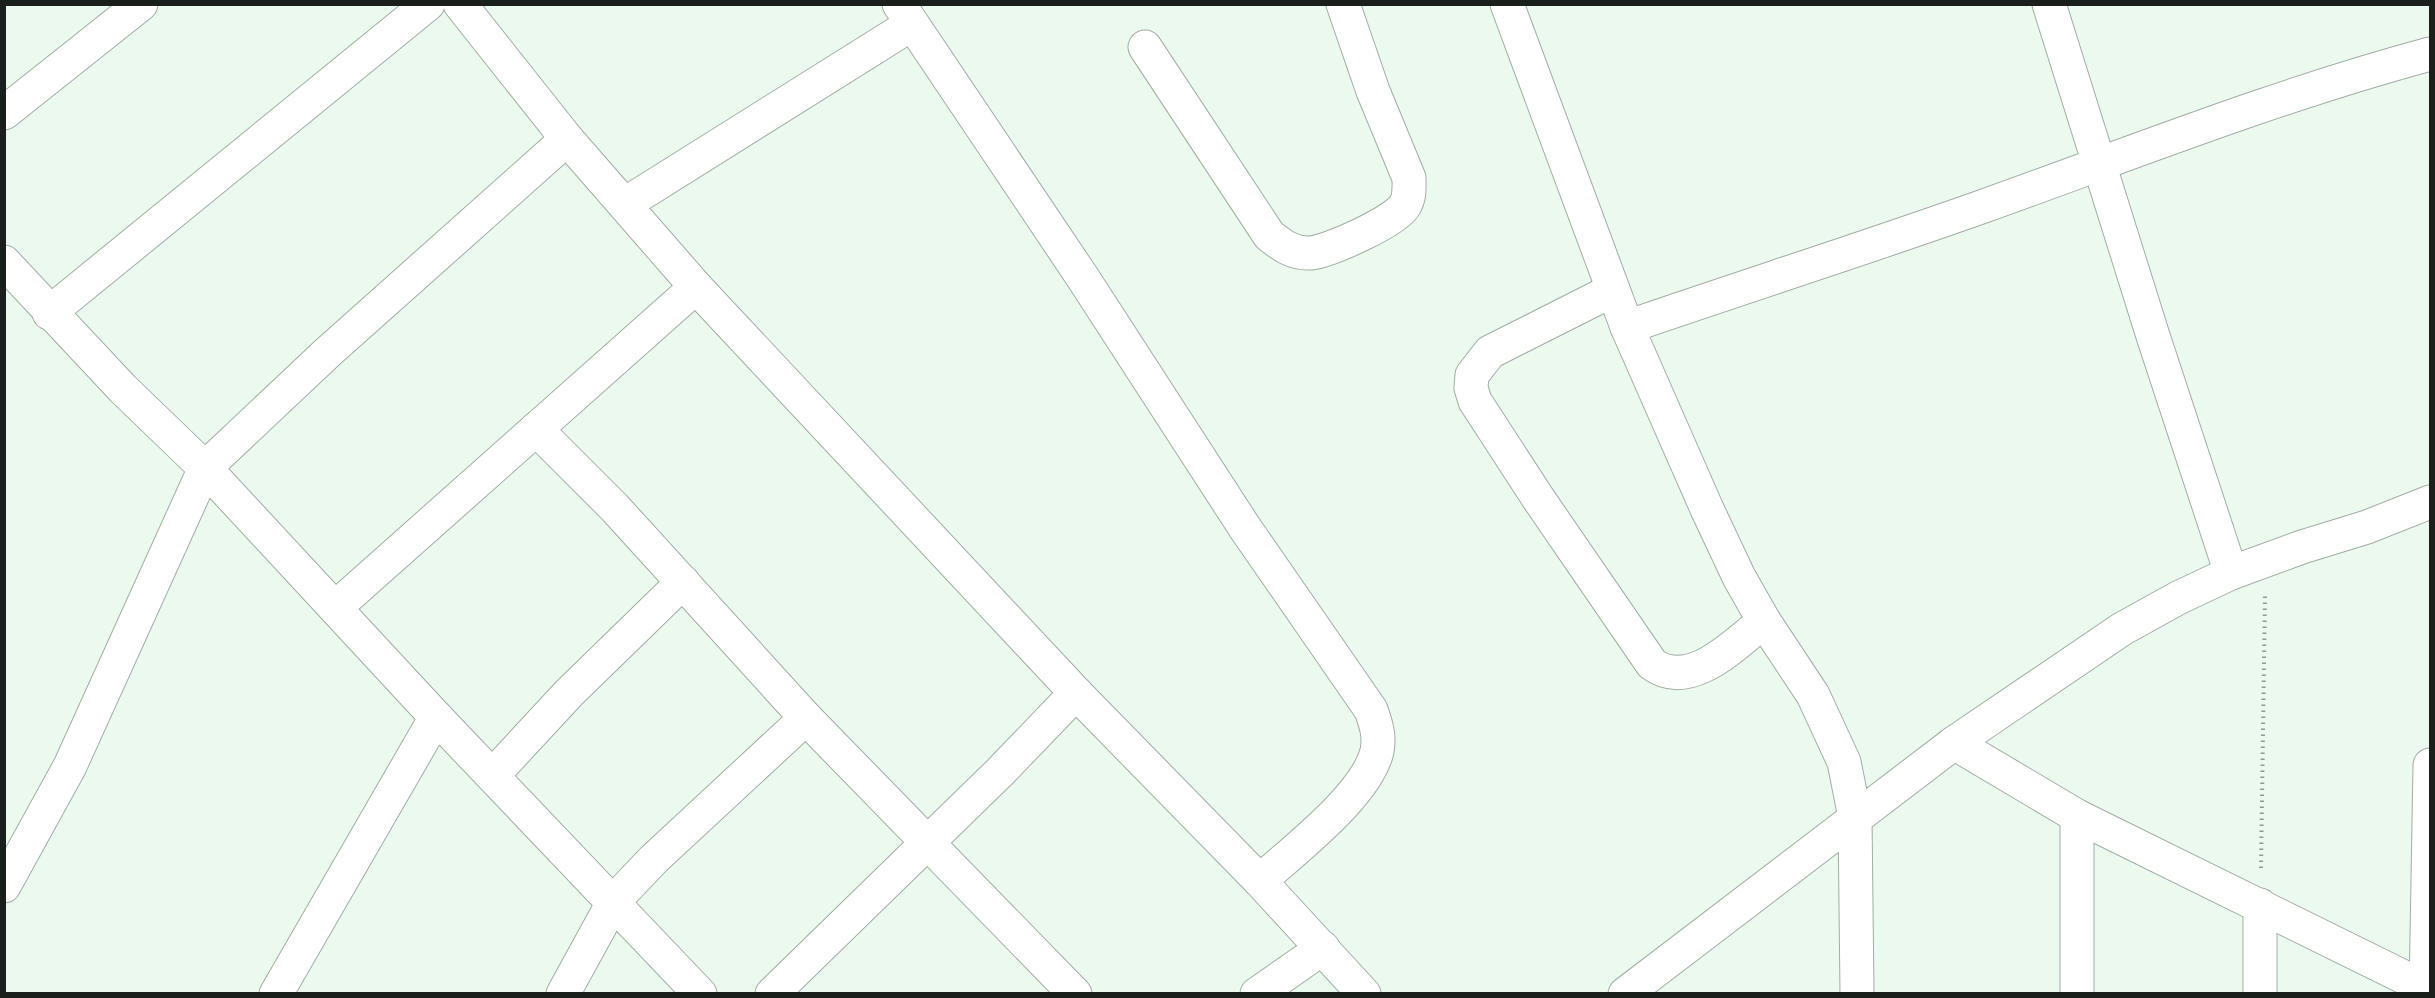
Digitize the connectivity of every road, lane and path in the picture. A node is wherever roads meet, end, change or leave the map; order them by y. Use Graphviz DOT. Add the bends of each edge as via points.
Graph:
graph roads {
  1 [pos="141,4"];
  2 [pos="428,4"];
  3 [pos="460,4"];
  4 [pos="1343,4"];
  5 [pos="1507,4"];
  6 [pos="2049,4"];
  7 [pos="905,14"];
  8 [pos="1145,47"];
  9 [pos="2430,54"];
  10 [pos="4,113"];
  11 [pos="567,139"];
  12 [pos="2100,164"];
  13 [pos="625,204"];
  14 [pos="4,262"];
  15 [pos="696,287"];
  16 [pos="1613,290"];
  17 [pos="49,313"];
  18 [pos="1627,327"];
  19 [pos="536,429"];
  20 [pos="205,468"];
  21 [pos="2430,502"];
  22 [pos="2430,526"];
  23 [pos="2367,527"];
  24 [pos="2265,560"];
  25 [pos="2231,573"];
  26 [pos="683,582"];
  27 [pos="336,607"];
  28 [pos="1764,621"];
  29 [pos="1076,693"];
  30 [pos="436,717"];
  31 [pos="806,718"];
  32 [pos="1954,743"];
  33 [pos="2430,765"];
  34 [pos="493,775"];
  35 [pos="2078,816"];
  36 [pos="1855,817"];
  37 [pos="17,833"];
  38 [pos="928,844"];
  39 [pos="1260,881"];
  40 [pos="4,886"];
  41 [pos="615,901"];
  42 [pos="2260,905"];
  43 [pos="1323,948"];
  44 [pos="1670,961"];
  45 [pos="2428,990"];
  46 [pos="276,993"];
  47 [pos="563,993"];
  48 [pos="700,993"];
  49 [pos="772,993"];
  50 [pos="1075,993"];
  51 [pos="1257,993"];
  52 [pos="1364,993"];
  53 [pos="1625,993"];
  54 [pos="1665,993"];
  55 [pos="1857,993"];
  56 [pos="2076,993"];
  57 [pos="2260,993"];
  1 -- 10 [label="street"];
  2 -- 17 [label="street"];
  3 -- 11 [label="street"];
  4 -- 8 [label="street" via="1373,92 1409,178 1409,190 1399,215 1310,253 1283,247 1269,235"];
  5 -- 16 [label="street"];
  6 -- 12 [label="street"];
  7 -- 13 [label="street"];
  7 -- 39 [label="street" via="1245,528 1371,710 1378,730 1377,750 1370,769 1337,811"];
  9 -- 12 [label="street" via="2232,116"];
  11 -- 13 [label="street"];
  11 -- 20 [label="street"];
  12 -- 18 [label="street"];
  12 -- 25 [label="street"];
  13 -- 15 [label="street"];
  14 -- 17 [label="street"];
  15 -- 19 [label="street"];
  15 -- 29 [label="street"];
  16 -- 18 [label="street"];
  16 -- 28 [label="street" via="1490,351 1472,375 1475,401 1652,664 1671,673 1692,671 1719,657"];
  17 -- 20 [label="street"];
  18 -- 28 [label="street" via="1707,509"];
  19 -- 26 [label="street"];
  19 -- 27 [label="street"];
  20 -- 27 [label="street"];
  20 -- 37 [label="street" via="70,766"];
  21 -- 23 [label="street"];
  22 -- 23 [label="street"];
  23 -- 24 [label="street"];
  24 -- 25 [label="street"];
  24 -- 42 [label="path"];
  25 -- 32 [label="street" via="2122,629"];
  26 -- 31 [label="street"];
  26 -- 34 [label="street" via="569,693"];
  27 -- 30 [label="street"];
  28 -- 36 [label="street" via="1813,695 1829,727 1844,762"];
  29 -- 38 [label="street"];
  29 -- 39 [label="street"];
  30 -- 34 [label="street"];
  30 -- 46 [label="street"];
  31 -- 38 [label="street"];
  31 -- 41 [label="street" via="654,859"];
  32 -- 35 [label="street"];
  32 -- 36 [label="street"];
  33 -- 45 [label="street"];
  34 -- 41 [label="street"];
  35 -- 42 [label="street"];
  35 -- 56 [label="street"];
  36 -- 44 [label="street"];
  36 -- 55 [label="street"];
  37 -- 40 [label="street"];
  38 -- 49 [label="street"];
  38 -- 50 [label="street"];
  39 -- 43 [label="street"];
  41 -- 47 [label="street"];
  41 -- 48 [label="street"];
  42 -- 45 [label="street"];
  42 -- 57 [label="street"];
  43 -- 51 [label="street"];
  43 -- 52 [label="street"];
  44 -- 53 [label="street"];
  44 -- 54 [label="street"];
}
